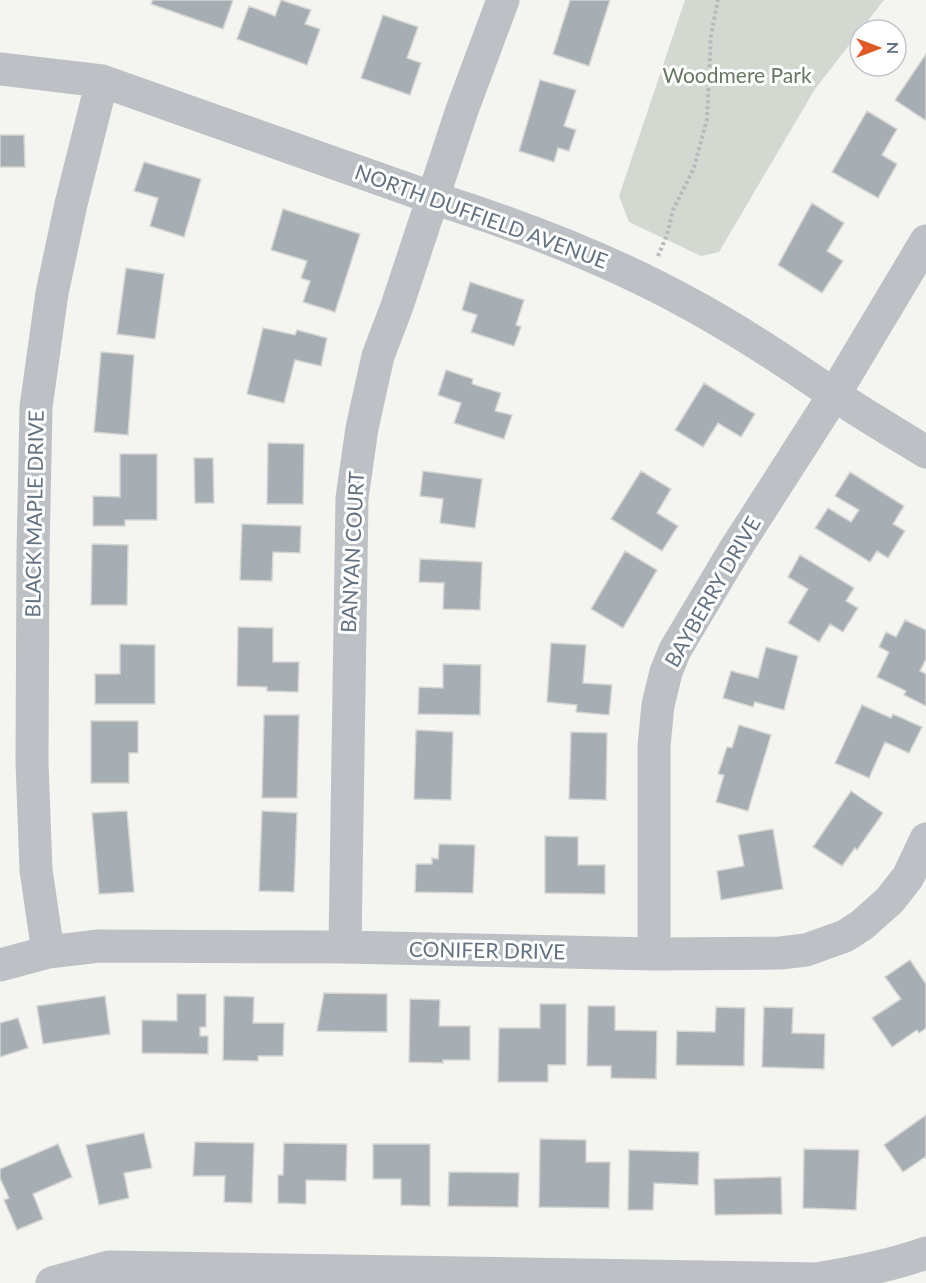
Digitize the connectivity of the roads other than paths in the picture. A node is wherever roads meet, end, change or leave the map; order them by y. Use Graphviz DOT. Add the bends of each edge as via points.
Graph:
graph roads {
  1 [pos="503,0"];
  2 [pos="0,69"];
  3 [pos="102,81"];
  4 [pos="433,198"];
  5 [pos="926,241"];
  6 [pos="834,395"];
  7 [pos="926,452"];
  8 [pos="926,839"];
  9 [pos="345,947"];
  10 [pos="48,952"];
  11 [pos="654,954"];
  12 [pos="0,965"];
  13 [pos="926,1253"];
  14 [pos="52,1283"];
  1 -- 4 [label="street, BANYAN COURT"];
  2 -- 3 [label="street, NORTH DUFFIELD AVENUE"];
  3 -- 4 [label="street, NORTH DUFFIELD AVENUE"];
  3 -- 10 [label="street, BLACK MAPLE DRIVE" via="52,293 36,407 32,762 36,870"];
  4 -- 6 [label="street, NORTH DUFFIELD AVENUE" via="538,233 647,281 738,331"];
  4 -- 9 [label="street, BANYAN COURT" via="378,356 352,498"];
  5 -- 6 [label="street, BAYBERRY DRIVE"];
  6 -- 7 [label="street, NORTH DUFFIELD AVENUE"];
  6 -- 11 [label="street, BAYBERRY DRIVE" via="734,551 666,672 654,746"];
  8 -- 11 [label="street, CONIFER DRIVE" via="908,878 890,900 845,936 806,950"];
  9 -- 10 [label="street, CONIFER DRIVE" via="99,946"];
  9 -- 11 [label="street, CONIFER DRIVE"];
  10 -- 12 [label="street, CONIFER DRIVE"];
  13 -- 14 [label="street" via="857,1273 816,1279 109,1267"];
}
